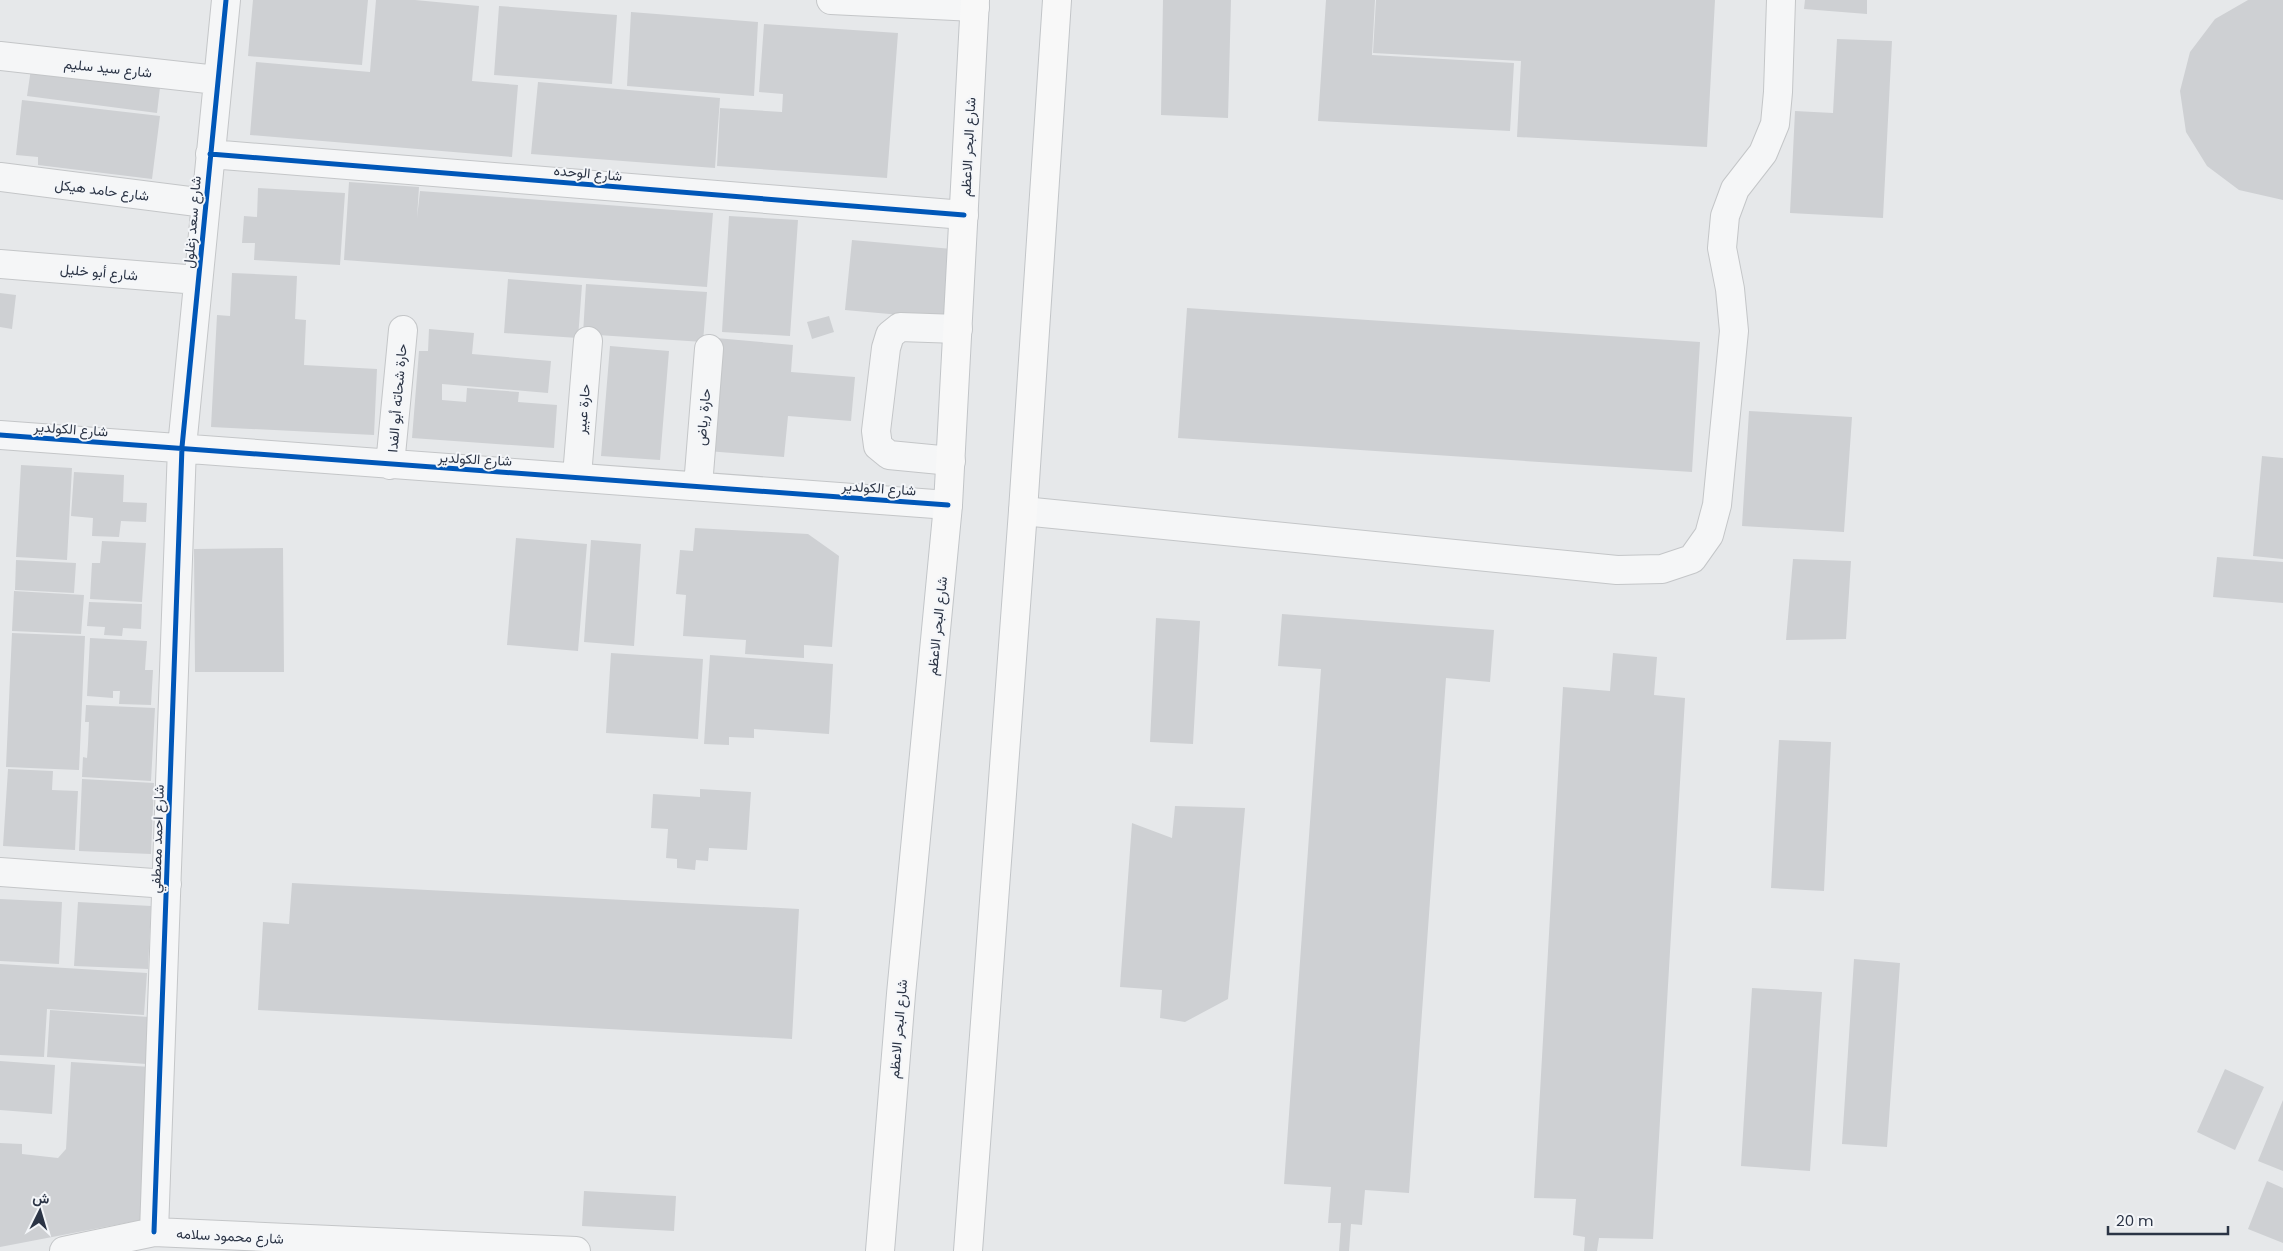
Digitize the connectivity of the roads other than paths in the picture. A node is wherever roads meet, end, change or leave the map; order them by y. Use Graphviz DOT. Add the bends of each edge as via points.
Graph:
graph roads {
  1 [pos="226,0"];
  2 [pos="831,0"];
  3 [pos="1057,0"];
  4 [pos="1781,0"];
  5 [pos="858,1"];
  6 [pos="975,4"];
  7 [pos="0,56"];
  8 [pos="216,80"];
  9 [pos="210,154"];
  10 [pos="0,177"];
  11 [pos="205,203"];
  12 [pos="964,216"];
  13 [pos="0,264"];
  14 [pos="198,280"];
  15 [pos="958,329"];
  16 [pos="404,330"];
  17 [pos="588,341"];
  18 [pos="709,349"];
  19 [pos="0,435"];
  20 [pos="182,447"];
  21 [pos="950,461"];
  22 [pos="390,465"];
  23 [pos="577,476"];
  24 [pos="698,486"];
  25 [pos="948,505"];
  26 [pos="1022,511"];
  27 [pos="0,872"];
  28 [pos="167,884"];
  29 [pos="154,1232"];
  30 [pos="64,1251"];
  31 [pos="576,1251"];
  32 [pos="880,1251"];
  33 [pos="968,1251"];
  1 -- 8 [label="street, شارع سعد زغلول"];
  2 -- 5 [label="street"];
  3 -- 26 [label="main road"];
  4 -- 26 [label="street" via="1775,124 1763,154 1735,189 1725,216 1722,248 1734,331 1717,505 1709,535 1692,559 1662,569 1617,570"];
  5 -- 6 [label="street"];
  6 -- 12 [label="main road, شارع البحر الاعظم"];
  7 -- 8 [label="street, شارع سيد سليم"];
  8 -- 9 [label="street, شارع سعد زغلول"];
  9 -- 11 [label="street, شارع سعد زغلول"];
  9 -- 12 [label="street, شارع الوحده"];
  10 -- 11 [label="street, شارع حامد هيكل"];
  11 -- 14 [label="street, شارع سعد زغلول"];
  12 -- 15 [label="main road, شارع البحر الاعظم"];
  13 -- 14 [label="street, شارع أبو خليل"];
  14 -- 20 [label="street, شارع سعد زغلول"];
  15 -- 21 [label="main road, شارع البحر الاعظم"];
  15 -- 21 [label="street" via="900,327 890,335 876,431 878,446 889,455"];
  16 -- 22 [label="street, حارة شحاته أبو الفدا"];
  17 -- 23 [label="street, حارة عبير"];
  18 -- 24 [label="street, حارة رياض"];
  19 -- 20 [label="street, شارع الكولدير"];
  20 -- 22 [label="street, شارع الكولدير"];
  20 -- 28 [label="street, شارع احمد مصطفي"];
  21 -- 25 [label="main road, شارع البحر الاعظم"];
  22 -- 23 [label="street, شارع الكولدير"];
  23 -- 24 [label="street, شارع الكولدير"];
  24 -- 25 [label="street, شارع الكولدير"];
  25 -- 32 [label="main road, شارع البحر الاعظم"];
  26 -- 33 [label="main road"];
  27 -- 28 [label="street"];
  28 -- 29 [label="street, شارع احمد مصطفي"];
  29 -- 30 [label="street, شارع محمود سلامه"];
  29 -- 31 [label="street, شارع محمود سلامه"];
}
